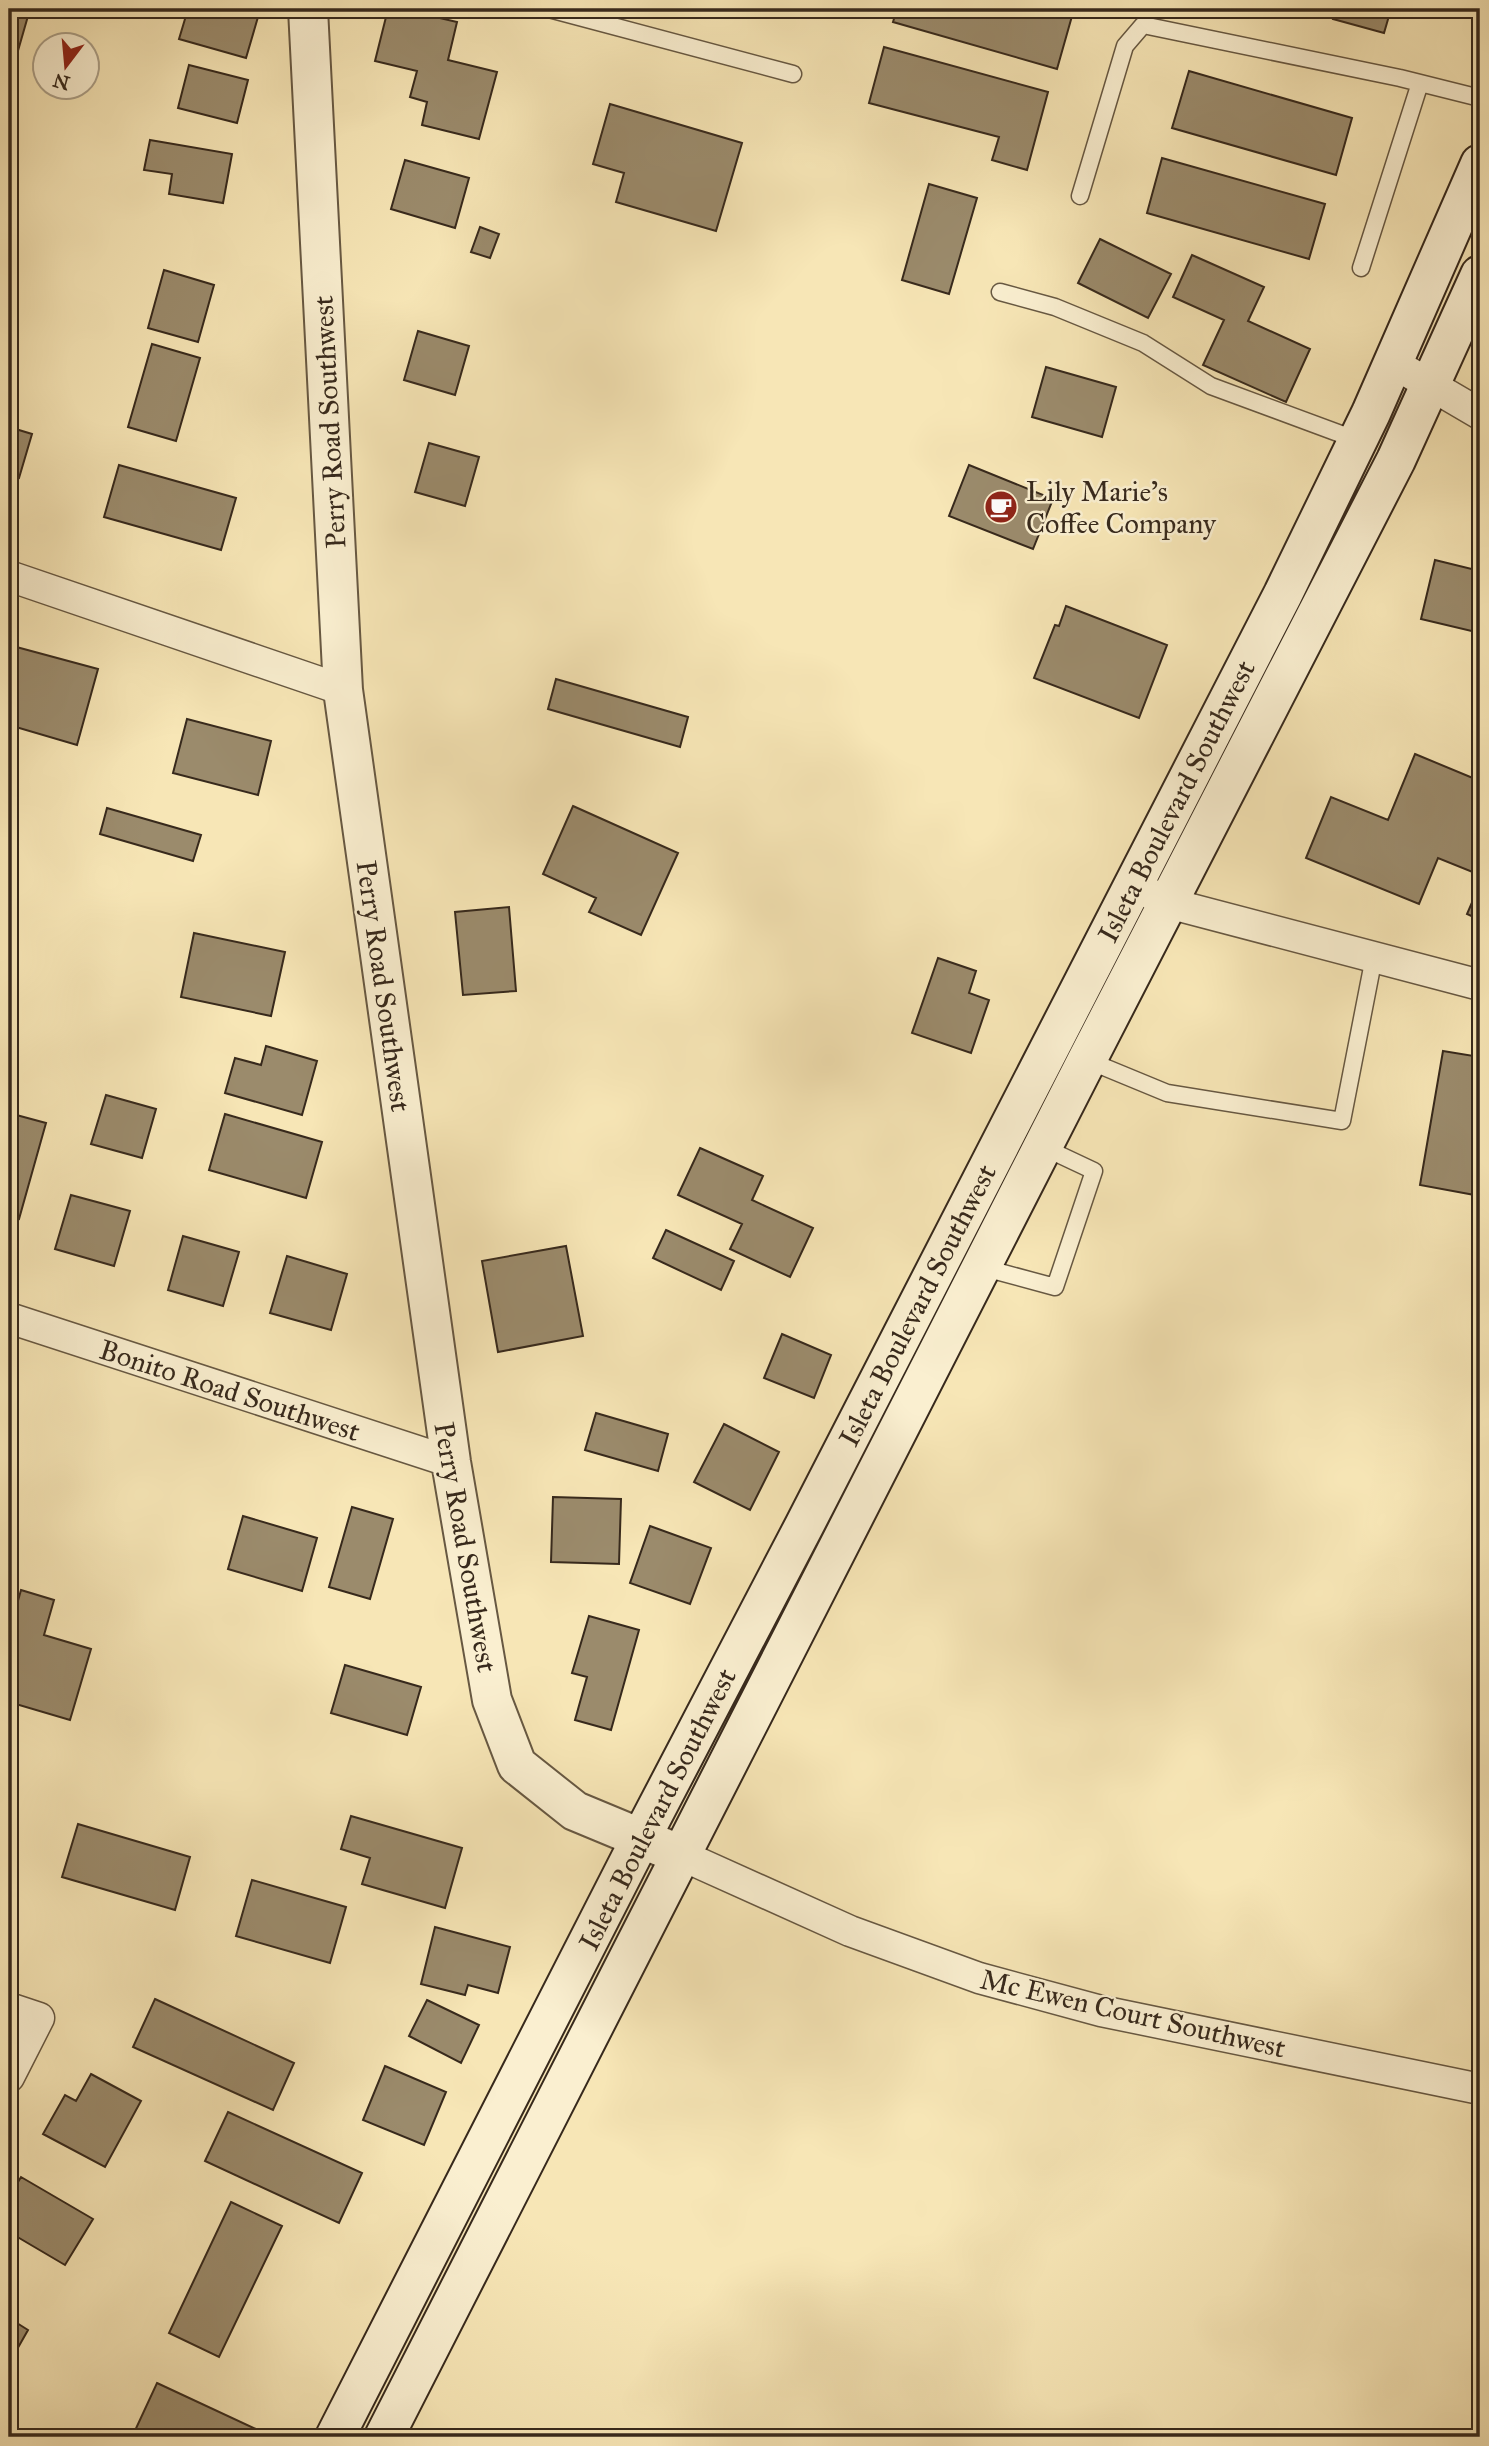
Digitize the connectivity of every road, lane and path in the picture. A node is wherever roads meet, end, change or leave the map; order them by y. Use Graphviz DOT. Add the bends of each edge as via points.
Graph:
graph roads {
  1 [pos="308,9"];
  2 [pos="549,9"];
  3 [pos="793,74"];
  4 [pos="1420,83"];
  5 [pos="1480,98"];
  6 [pos="1480,164"];
  7 [pos="1080,197"];
  8 [pos="1361,268"];
  9 [pos="1480,275"];
  10 [pos="1000,292"];
  11 [pos="1392,363"];
  12 [pos="1430,386"];
  13 [pos="1480,414"];
  14 [pos="1357,440"];
  15 [pos="9,576"];
  16 [pos="343,690"];
  17 [pos="1133,885"];
  18 [pos="1168,903"];
  19 [pos="1374,957"];
  20 [pos="1480,985"];
  21 [pos="1087,1060"];
  22 [pos="1042,1147"];
  23 [pos="981,1267"];
  24 [pos="9,1318"];
  25 [pos="451,1462"];
  26 [pos="641,1838"];
  27 [pos="681,1855"];
  28 [pos="9,2008"];
  29 [pos="9,2077"];
  30 [pos="1480,2089"];
  31 [pos="335,2437"];
  32 [pos="384,2437"];
  1 -- 16 [label="main road, Perry Road Southwest"];
  2 -- 3 [label="lane"];
  4 -- 5 [label="lane"];
  4 -- 7 [label="lane" via="1143,25 1125,46"];
  4 -- 8 [label="lane"];
  6 -- 11 [label="main road, Isleta Boulevard Southwest"];
  9 -- 12 [label="main road, Isleta Boulevard Southwest"];
  10 -- 14 [label="lane" via="1055,307 1143,343 1211,386"];
  11 -- 12 [label="street"];
  11 -- 14 [label="main road, Isleta Boulevard Southwest"];
  12 -- 13 [label="street"];
  12 -- 18 [label="main road, Isleta Boulevard Southwest"];
  14 -- 17 [label="main road, Isleta Boulevard Southwest"];
  15 -- 16 [label="street"];
  16 -- 25 [label="main road, Perry Road Southwest"];
  17 -- 18 [label="street"];
  17 -- 26 [label="main road, Isleta Boulevard Southwest"];
  18 -- 19 [label="street"];
  18 -- 21 [label="main road, Isleta Boulevard Southwest"];
  19 -- 20 [label="street"];
  19 -- 21 [label="lane" via="1342,1121 1167,1093"];
  21 -- 22 [label="main road, Isleta Boulevard Southwest"];
  22 -- 23 [label="main road, Isleta Boulevard Southwest"];
  22 -- 23 [label="lane" via="1094,1171 1055,1287"];
  23 -- 27 [label="main road, Isleta Boulevard Southwest"];
  24 -- 25 [label="street, Bonito Road Southwest"];
  25 -- 26 [label="main road, Perry Road Southwest" via="492,1700 517,1765 575,1811"];
  26 -- 27 [label="main road, Perry Road Southwest"];
  26 -- 31 [label="main road, Isleta Boulevard Southwest"];
  27 -- 30 [label="street, Mc Ewen Court Southwest" via="850,1931 979,1978 1101,2011"];
  27 -- 32 [label="main road, Isleta Boulevard Southwest"];
  28 -- 29 [label="street" via="39,2018"];
}
